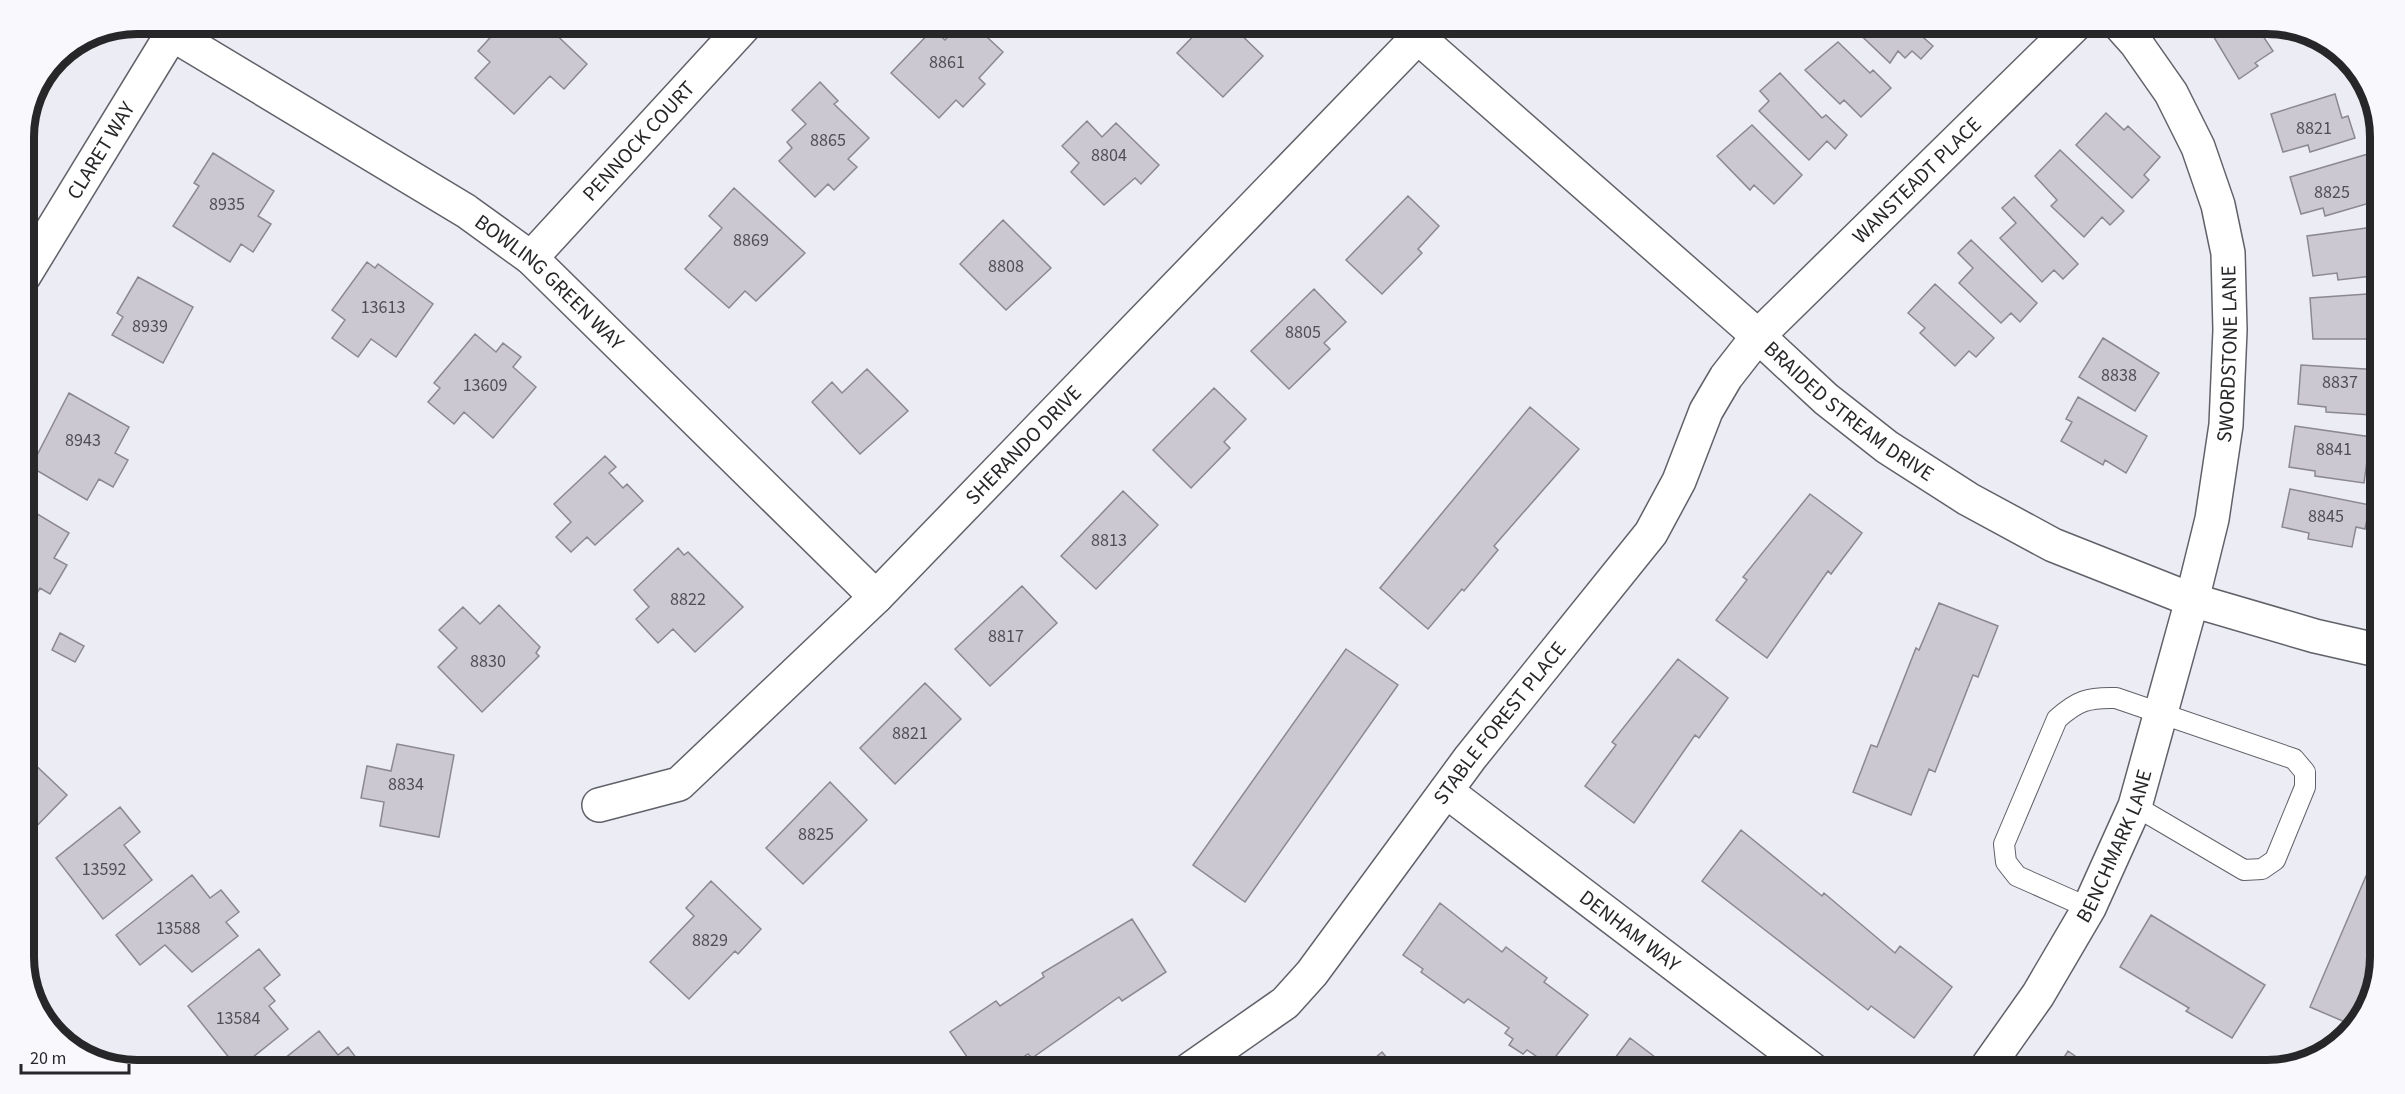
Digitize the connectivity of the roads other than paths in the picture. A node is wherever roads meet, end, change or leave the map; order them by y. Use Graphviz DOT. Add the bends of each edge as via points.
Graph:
graph roads {
  1 [pos="172,34"];
  2 [pos="183,34"];
  3 [pos="737,34"];
  4 [pos="1407,34"];
  5 [pos="1413,34"];
  6 [pos="2066,34"];
  7 [pos="2128,34"];
  8 [pos="35,258"];
  9 [pos="531,258"];
  10 [pos="1758,336"];
  11 [pos="876,597"];
  12 [pos="2192,600"];
  13 [pos="2370,648"];
  14 [pos="2161,713"];
  15 [pos="1446,791"];
  16 [pos="599,805"];
  17 [pos="2135,806"];
  18 [pos="2089,908"];
  19 [pos="1203,1060"];
  20 [pos="1800,1060"];
  21 [pos="1992,1060"];
  1 -- 8 [label="street, CLARET WAY"];
  2 -- 9 [label="street, BOWLING GREEN WAY" via="466,211"];
  3 -- 9 [label="street, PENNOCK COURT"];
  4 -- 11 [label="street, SHERANDO DRIVE"];
  5 -- 10 [label="street, BRAIDED STREAM DRIVE"];
  6 -- 10 [label="street, WANSTEADT PLACE"];
  7 -- 12 [label="street, SWORDSTONE LANE" via="2171,93 2198,147 2218,206 2228,253 2226,425 2212,519"];
  9 -- 11 [label="street, BOWLING GREEN WAY"];
  10 -- 12 [label="street, BRAIDED STREAM DRIVE" via="1826,399 1887,447 1968,499 2052,545"];
  10 -- 15 [label="street, STABLE FOREST PLACE" via="1726,377 1707,411 1679,481 1651,533"];
  11 -- 16 [label="street, SHERANDO DRIVE" via="679,784"];
  12 -- 13 [label="street, BRAIDED STREAM DRIVE"];
  12 -- 14 [label="street, BENCHMARK LANE"];
  14 -- 17 [label="street, BENCHMARK LANE"];
  14 -- 17 [label="lane" via="2294,759 2304,772 2305,787 2275,860 2262,869 2244,870"];
  14 -- 18 [label="lane" via="2116,698 2094,697 2073,705 2057,719 2004,844 2006,862 2017,876"];
  15 -- 19 [label="street, STABLE FOREST PLACE" via="1312,974 1285,1003"];
  15 -- 20 [label="street, DENHAM WAY"];
  17 -- 18 [label="street, BENCHMARK LANE"];
  18 -- 21 [label="street, BENCHMARK LANE" via="2038,995"];
}
